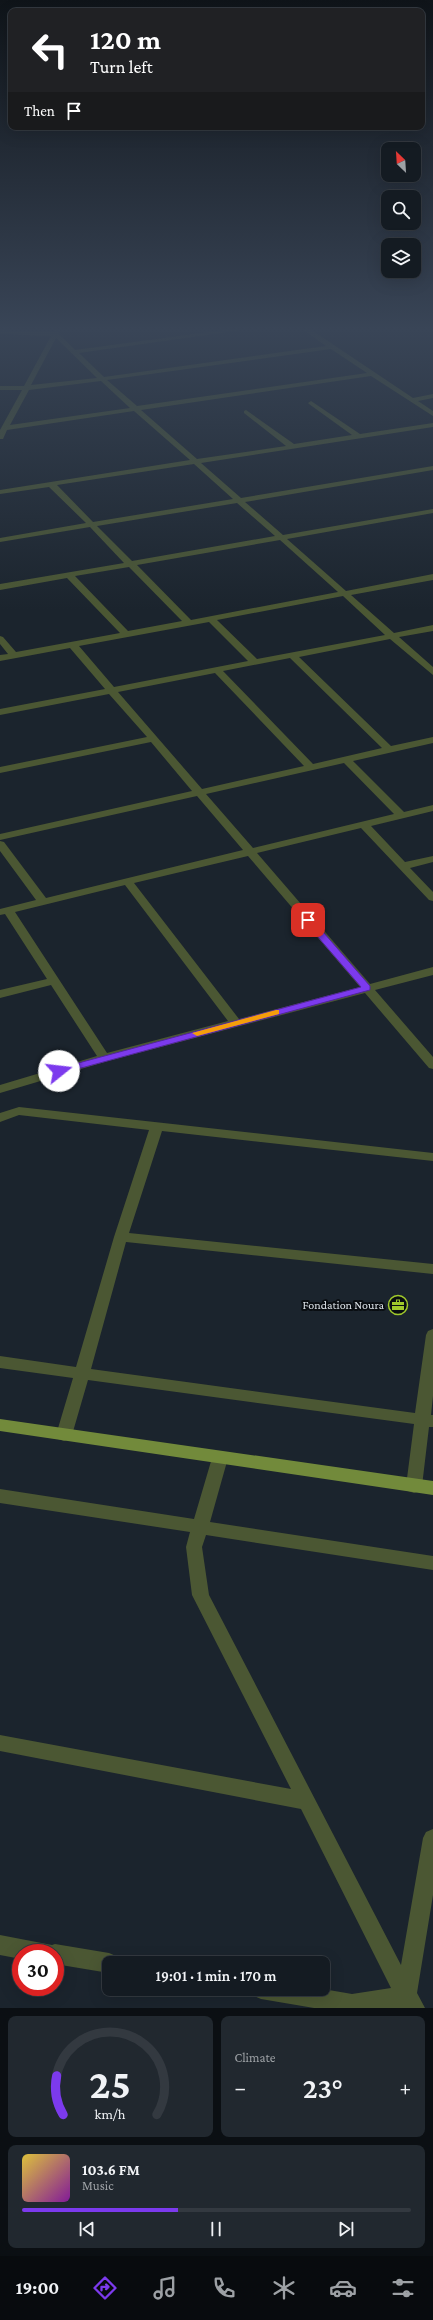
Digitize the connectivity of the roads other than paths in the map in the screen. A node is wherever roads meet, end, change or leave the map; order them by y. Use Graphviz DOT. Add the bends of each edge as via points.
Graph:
graph roads {
  1 [pos="8,423"];
  2 [pos="41,423"];
  3 [pos="151,423"];
  4 [pos="260,423"];
  5 [pos="339,423"];
  6 [pos="433,425"];
  7 [pos="5,428"];
  8 [pos="0,437"];
  9 [pos="359,437"];
  10 [pos="293,447"];
  11 [pos="196,462"];
  12 [pos="433,468"];
  13 [pos="52,485"];
  14 [pos="0,492"];
  15 [pos="239,500"];
  16 [pos="433,511"];
  17 [pos="91,524"];
  18 [pos="282,538"];
  19 [pos="0,540"];
  20 [pos="131,564"];
  21 [pos="69,575"];
  22 [pos="433,577"];
  23 [pos="0,587"];
  24 [pos="344,593"];
  25 [pos="210,618"];
  26 [pos="188,622"];
  27 [pos="433,628"];
  28 [pos="126,634"];
  29 [pos="392,636"];
  30 [pos="0,639"];
  31 [pos="72,644"];
  32 [pos="14,655"];
  33 [pos="293,656"];
  34 [pos="0,658"];
  35 [pos="255,663"];
  36 [pos="216,670"];
  37 [pos="433,672"];
  38 [pos="113,691"];
  39 [pos="0,712"];
  40 [pos="153,739"];
  41 [pos="433,740"];
  42 [pos="389,750"];
  43 [pos="346,759"];
  44 [pos="310,767"];
  45 [pos="0,770"];
  46 [pos="199,792"];
  47 [pos="433,808"];
  48 [pos="402,816"];
  49 [pos="364,825"];
  50 [pos="0,837"];
  51 [pos="0,844"];
  52 [pos="250,852"];
  53 [pos="433,859"];
  54 [pos="404,866"];
  55 [pos="127,881"];
  56 [pos="433,898"];
  57 [pos="43,902"];
  58 [pos="4,911"];
  59 [pos="433,970"];
  60 [pos="54,981"];
  61 [pos="367,988"];
  62 [pos="0,994"];
  63 [pos="236,1023"];
  64 [pos="104,1058"];
  65 [pos="433,1065"];
  66 [pos="0,1089"];
  67 [pos="0,1118"];
  68 [pos="157,1126"];
  69 [pos="433,1157"];
  70 [pos="121,1237"];
  71 [pos="433,1269"];
  72 [pos="433,1335"];
  73 [pos="0,1362"];
  74 [pos="81,1374"];
  75 [pos="428,1421"];
  76 [pos="0,1426"];
  77 [pos="64,1435"];
  78 [pos="220,1458"];
  79 [pos="414,1486"];
  80 [pos="433,1488"];
  81 [pos="0,1496"];
  82 [pos="200,1527"];
  83 [pos="433,1563"];
  84 [pos="0,1743"];
  85 [pos="305,1801"];
  86 [pos="433,1838"];
  87 [pos="0,1945"];
  88 [pos="12,1947"];
  89 [pos="64,1956"];
  90 [pos="102,1962"];
  91 [pos="298,1996"];
  92 [pos="411,2002"];
  93 [pos="352,2006"];
  1 -- 7 [label="street"];
  2 -- 7 [label="street"];
  3 -- 11 [label="street"];
  4 -- 10 [label="street"];
  5 -- 9 [label="street"];
  6 -- 9 [label="street"];
  7 -- 8 [label="street"];
  9 -- 10 [label="street"];
  10 -- 11 [label="street"];
  11 -- 13 [label="street"];
  11 -- 15 [label="street"];
  12 -- 15 [label="street"];
  13 -- 14 [label="street"];
  13 -- 17 [label="street"];
  15 -- 17 [label="street"];
  15 -- 18 [label="street"];
  16 -- 18 [label="street"];
  17 -- 19 [label="street"];
  17 -- 20 [label="street"];
  18 -- 20 [label="street"];
  18 -- 24 [label="street"];
  20 -- 21 [label="street"];
  20 -- 26 [label="street"];
  21 -- 23 [label="street"];
  21 -- 28 [label="street"];
  22 -- 24 [label="street"];
  24 -- 25 [label="street"];
  24 -- 29 [label="street"];
  25 -- 26 [label="street"];
  25 -- 35 [label="street"];
  26 -- 28 [label="street"];
  27 -- 29 [label="street"];
  28 -- 31 [label="street"];
  29 -- 33 [label="street"];
  29 -- 37 [label="street"];
  30 -- 32 [label="street"];
  31 -- 32 [label="street"];
  31 -- 38 [label="street"];
  32 -- 34 [label="street"];
  33 -- 35 [label="street"];
  33 -- 42 [label="street"];
  35 -- 36 [label="street"];
  36 -- 38 [label="street"];
  36 -- 44 [label="street"];
  38 -- 39 [label="street"];
  38 -- 40 [label="street"];
  40 -- 45 [label="street"];
  40 -- 46 [label="street"];
  41 -- 42 [label="street"];
  42 -- 43 [label="street"];
  43 -- 44 [label="street"];
  43 -- 48 [label="street"];
  44 -- 46 [label="street"];
  46 -- 50 [label="street"];
  46 -- 52 [label="street"];
  47 -- 48 [label="street"];
  48 -- 49 [label="street"];
  49 -- 52 [label="street"];
  49 -- 54 [label="street"];
  51 -- 57 [label="street"];
  52 -- 55 [label="street"];
  52 -- 61 [label="street"];
  53 -- 54 [label="street"];
  54 -- 56 [label="street"];
  55 -- 57 [label="street"];
  55 -- 63 [label="street"];
  57 -- 58 [label="street"];
  58 -- 60 [label="street"];
  59 -- 61 [label="street"];
  60 -- 62 [label="street"];
  60 -- 64 [label="street"];
  61 -- 63 [label="street"];
  61 -- 65 [label="street"];
  63 -- 64 [label="street"];
  64 -- 66 [label="street"];
  67 -- 68 [label="street" via="19,1111"];
  68 -- 69 [label="street"];
  68 -- 70 [label="street"];
  70 -- 71 [label="street"];
  70 -- 74 [label="street"];
  72 -- 75 [label="street"];
  73 -- 74 [label="street"];
  74 -- 75 [label="street"];
  74 -- 77 [label="street"];
  75 -- 79 [label="street"];
  76 -- 77 [label="main road"];
  77 -- 78 [label="main road"];
  78 -- 79 [label="main road"];
  78 -- 82 [label="street"];
  79 -- 80 [label="main road"];
  81 -- 82 [label="street"];
  82 -- 83 [label="street"];
  82 -- 85 [label="street" via="194,1546 201,1595"];
  84 -- 85 [label="street"];
  85 -- 92 [label="street"];
  86 -- 92 [label="street"];
  87 -- 88 [label="street"];
  89 -- 90 [label="street"];
  91 -- 93 [label="street"];
  92 -- 93 [label="street"];
}
